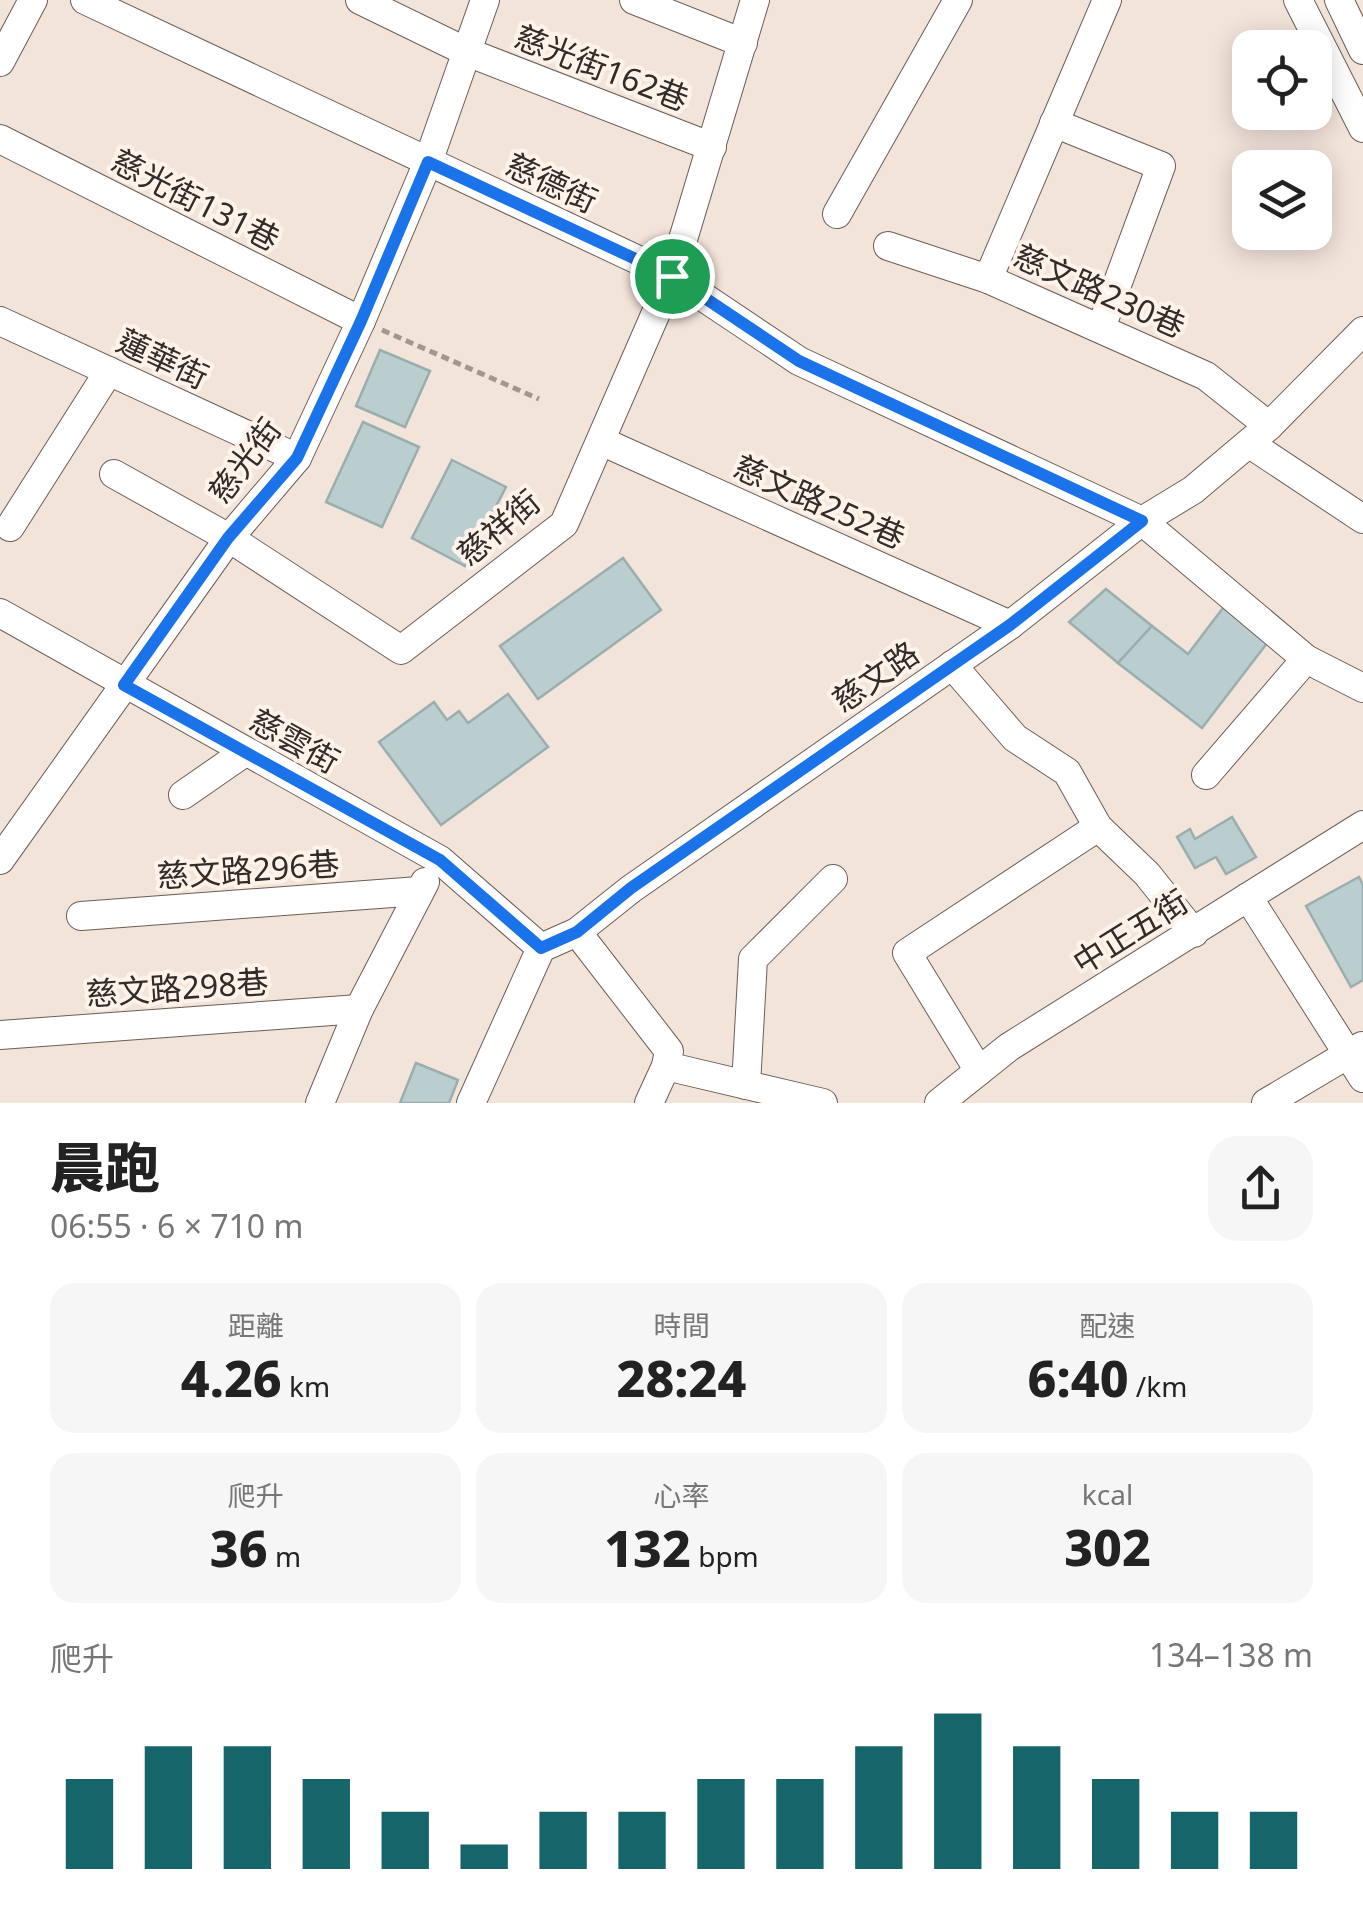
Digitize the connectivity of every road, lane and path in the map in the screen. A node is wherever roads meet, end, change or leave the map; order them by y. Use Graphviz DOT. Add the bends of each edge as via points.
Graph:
graph roads {
  1 [pos="33,0"];
  2 [pos="85,0"];
  3 [pos="360,0"];
  4 [pos="485,0"];
  5 [pos="634,0"];
  6 [pos="755,0"];
  7 [pos="958,0"];
  8 [pos="1107,0"];
  9 [pos="1298,0"];
  10 [pos="1339,0"];
  11 [pos="744,43"];
  12 [pos="1363,50"];
  13 [pos="467,52"];
  14 [pos="0,62"];
  15 [pos="1054,123"];
  16 [pos="1363,128"];
  17 [pos="0,138"];
  18 [pos="712,147"];
  19 [pos="428,162"];
  20 [pos="837,214"];
  21 [pos="888,246"];
  22 [pos="672,276"];
  23 [pos="988,279"];
  24 [pos="0,321"];
  25 [pos="361,321"];
  26 [pos="1100,328"];
  27 [pos="1363,330"];
  28 [pos="108,371"];
  29 [pos="539,399"];
  30 [pos="1259,436"];
  31 [pos="601,441"];
  32 [pos="297,458"];
  33 [pos="114,474"];
  34 [pos="1363,519"];
  35 [pos="1142,521"];
  36 [pos="10,527"];
  37 [pos="228,538"];
  38 [pos="0,614"];
  39 [pos="1010,625"];
  40 [pos="1306,658"];
  41 [pos="952,665"];
  42 [pos="124,685"];
  43 [pos="1363,688"];
  44 [pos="245,752"];
  45 [pos="1206,775"];
  46 [pos="183,795"];
  47 [pos="1363,825"];
  48 [pos="1098,827"];
  49 [pos="3,851"];
  50 [pos="440,860"];
  51 [pos="834,879"];
  52 [pos="419,892"];
  53 [pos="1248,897"];
  54 [pos="81,916"];
  55 [pos="577,932"];
  56 [pos="1194,933"];
  57 [pos="541,948"];
  58 [pos="359,1009"];
  59 [pos="0,1035"];
  60 [pos="1358,1059"];
  61 [pos="666,1066"];
  62 [pos="979,1072"];
  63 [pos="746,1085"];
  64 [pos="650,1101"];
  65 [pos="320,1103"];
  66 [pos="472,1103"];
  67 [pos="823,1103"];
  68 [pos="939,1103"];
  69 [pos="1266,1103"];
  1 -- 14 [label="street"];
  2 -- 19 [label="street, 慈德街"];
  3 -- 13 [label="street, 慈光街162巷"];
  4 -- 13 [label="street, 慈光街"];
  5 -- 11 [label="street"];
  6 -- 11 [label="street, 慈祥街"];
  7 -- 20 [label="street"];
  8 -- 15 [label="street"];
  9 -- 16 [label="street"];
  10 -- 12 [label="street"];
  11 -- 18 [label="street, 慈祥街"];
  13 -- 18 [label="street, 慈光街162巷"];
  13 -- 19 [label="street, 慈光街"];
  15 -- 23 [label="street"];
  15 -- 26 [label="street" via="1161,166"];
  17 -- 25 [label="street, 慈光街131巷"];
  18 -- 22 [label="street, 慈祥街"];
  19 -- 22 [label="street, 慈德街"];
  19 -- 25 [label="street, 慈光街"];
  21 -- 23 [label="street, 慈文路230巷"];
  22 -- 31 [label="street, 慈祥街"];
  22 -- 35 [label="street, 慈德街" via="799,361"];
  23 -- 26 [label="street, 慈文路230巷"];
  24 -- 28 [label="street, 蓮華街"];
  25 -- 29 [label="path"];
  25 -- 32 [label="street, 慈光街"];
  26 -- 30 [label="street, 慈文路230巷" via="1206,376"];
  27 -- 30 [label="street, 慈文路"];
  28 -- 32 [label="street, 蓮華街"];
  28 -- 36 [label="street"];
  30 -- 34 [label="street, 慈文路230巷"];
  30 -- 35 [label="street, 慈文路"];
  31 -- 37 [label="street, 慈祥街" via="564,524 401,650"];
  31 -- 39 [label="street, 慈文路252巷"];
  32 -- 37 [label="street, 慈光街"];
  33 -- 37 [label="street, 慈祥街"];
  35 -- 39 [label="street, 慈文路"];
  35 -- 40 [label="street, 慈德街"];
  37 -- 42 [label="street, 慈光街"];
  38 -- 42 [label="street, 慈雲街"];
  39 -- 41 [label="street, 慈文路"];
  40 -- 43 [label="street, 慈德街"];
  40 -- 45 [label="street"];
  41 -- 48 [label="street" via="1015,738 1067,772"];
  41 -- 55 [label="street, 慈文路"];
  42 -- 44 [label="street, 慈雲街"];
  42 -- 49 [label="street, 慈光街"];
  44 -- 46 [label="street"];
  44 -- 50 [label="street, 慈雲街"];
  47 -- 53 [label="street, 中正五街"];
  48 -- 56 [label="street"];
  48 -- 62 [label="street" via="908,953"];
  50 -- 52 [label="street"];
  50 -- 57 [label="street, 慈雲街"];
  51 -- 63 [label="street" via="754,959"];
  52 -- 54 [label="street, 慈文路296巷"];
  52 -- 58 [label="street"];
  53 -- 56 [label="street, 中正五街"];
  53 -- 60 [label="street"];
  55 -- 57 [label="street, 慈文路"];
  55 -- 61 [label="street" via="669,1051"];
  56 -- 62 [label="street, 中正五街"];
  57 -- 66 [label="street"];
  58 -- 59 [label="street, 慈文路298巷"];
  58 -- 65 [label="street"];
  60 -- 69 [label="street"];
  61 -- 63 [label="street"];
  61 -- 64 [label="street"];
  62 -- 68 [label="street, 中正五街"];
  63 -- 67 [label="street"];
}
